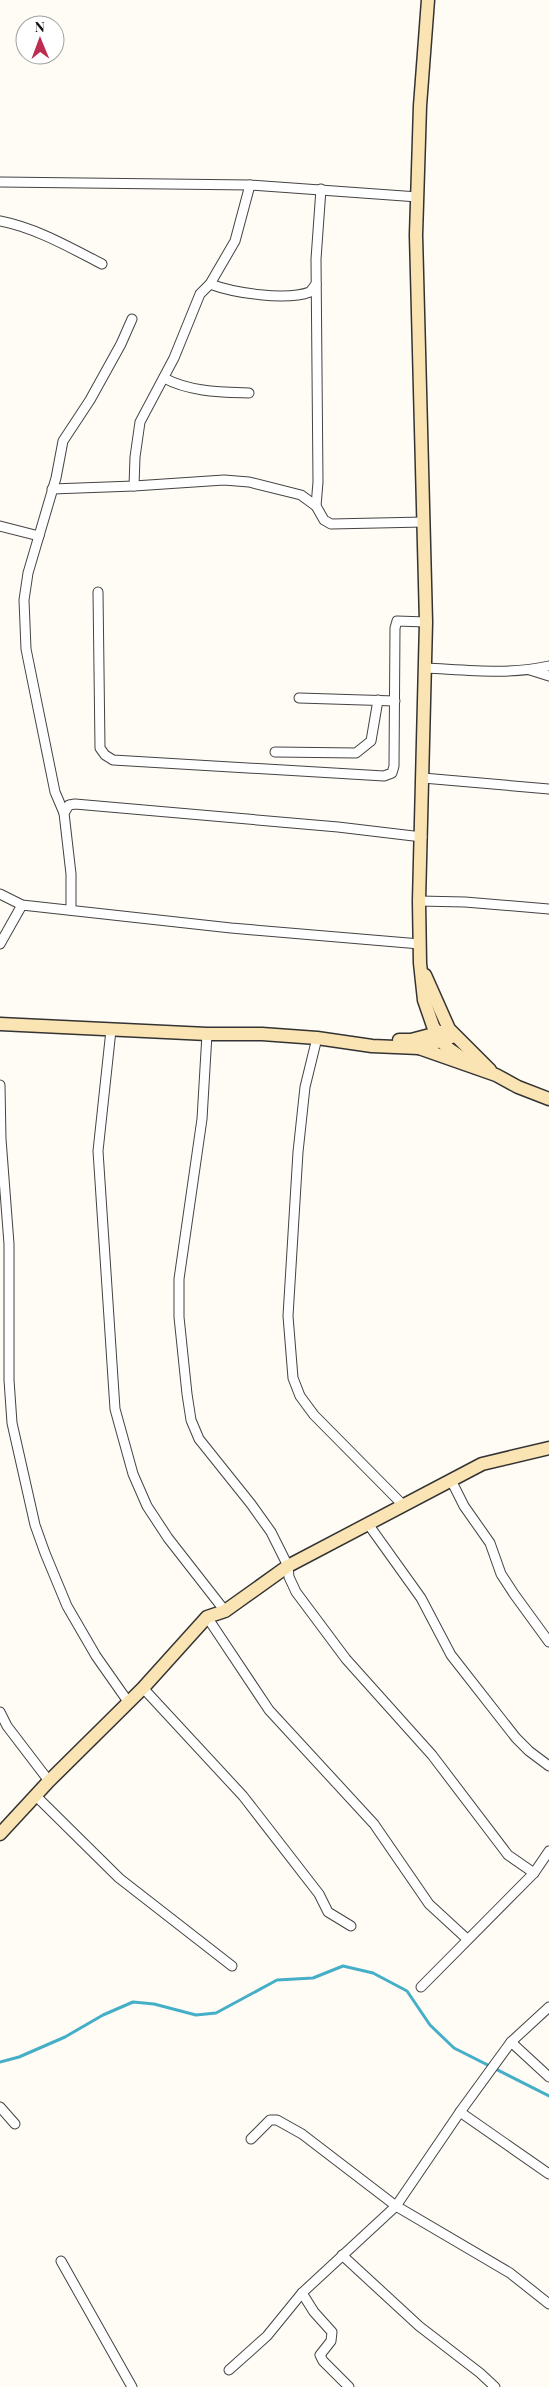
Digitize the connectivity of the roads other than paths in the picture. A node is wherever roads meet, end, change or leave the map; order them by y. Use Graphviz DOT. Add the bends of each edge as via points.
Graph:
graph roads {
  1 [pos="428,0"];
  2 [pos="0,182"];
  3 [pos="250,185"];
  4 [pos="321,189"];
  5 [pos="418,197"];
  6 [pos="0,221"];
  7 [pos="102,264"];
  8 [pos="210,284"];
  9 [pos="316,284"];
  10 [pos="132,318"];
  11 [pos="164,378"];
  12 [pos="250,394"];
  13 [pos="134,486"];
  14 [pos="52,489"];
  15 [pos="316,506"];
  16 [pos="424,522"];
  17 [pos="0,526"];
  18 [pos="39,536"];
  19 [pos="98,592"];
  20 [pos="426,622"];
  21 [pos="549,666"];
  22 [pos="426,668"];
  23 [pos="530,670"];
  24 [pos="549,676"];
  25 [pos="300,698"];
  26 [pos="378,700"];
  27 [pos="395,701"];
  28 [pos="275,752"];
  29 [pos="423,778"];
  30 [pos="549,789"];
  31 [pos="64,813"];
  32 [pos="422,837"];
  33 [pos="0,894"];
  34 [pos="419,901"];
  35 [pos="22,905"];
  36 [pos="549,909"];
  37 [pos="71,910"];
  38 [pos="0,944"];
  39 [pos="420,944"];
  40 [pos="420,963"];
  41 [pos="424,1000"];
  42 [pos="0,1024"];
  43 [pos="111,1030"];
  44 [pos="207,1034"];
  45 [pos="446,1035"];
  46 [pos="317,1038"];
  47 [pos="415,1044"];
  48 [pos="475,1067"];
  49 [pos="496,1075"];
  50 [pos="0,1085"];
  51 [pos="549,1099"];
  52 [pos="549,1448"];
  53 [pos="451,1480"];
  54 [pos="403,1505"];
  55 [pos="368,1524"];
  56 [pos="288,1566"];
  57 [pos="225,1611"];
  58 [pos="207,1617"];
  59 [pos="549,1642"];
  60 [pos="143,1688"];
  61 [pos="129,1703"];
  62 [pos="0,1712"];
  63 [pos="549,1766"];
  64 [pos="49,1781"];
  65 [pos="35,1795"];
  66 [pos="0,1834"];
  67 [pos="549,1851"];
  68 [pos="534,1873"];
  69 [pos="351,1926"];
  70 [pos="467,1939"];
  71 [pos="232,1966"];
  72 [pos="421,1987"];
  73 [pos="549,2007"];
  74 [pos="511,2042"];
  75 [pos="549,2078"];
  76 [pos="0,2107"];
  77 [pos="460,2112"];
  78 [pos="15,2124"];
  79 [pos="251,2139"];
  80 [pos="549,2174"];
  81 [pos="396,2206"];
  82 [pos="342,2255"];
  83 [pos="61,2261"];
  84 [pos="302,2293"];
  85 [pos="549,2304"];
  86 [pos="229,2370"];
  87 [pos="132,2387"];
  88 [pos="349,2387"];
  89 [pos="495,2387"];
  1 -- 5 [label="street" via="420,106"];
  2 -- 3 [label="street"];
  3 -- 4 [label="street"];
  3 -- 8 [label="street" via="235,241"];
  4 -- 5 [label="street"];
  4 -- 9 [label="street"];
  5 -- 16 [label="street" via="416,235"];
  6 -- 7 [label="street" via="41,233"];
  8 -- 9 [label="street" via="239,291 291,296 310,292"];
  8 -- 11 [label="street" via="200,294"];
  9 -- 15 [label="street"];
  10 -- 14 [label="street" via="90,400 63,441"];
  11 -- 12 [label="street" via="201,390"];
  11 -- 13 [label="street" via="140,422"];
  13 -- 14 [label="street"];
  13 -- 15 [label="street" via="224,480 249,482 301,495"];
  14 -- 18 [label="street"];
  15 -- 16 [label="street" via="324,520 331,524"];
  16 -- 20 [label="street"];
  17 -- 18 [label="street"];
  18 -- 31 [label="street" via="24,600 26,649 55,792"];
  19 -- 27 [label="street" via="100,748 112,760 384,776 392,773 394,766"];
  20 -- 22 [label="street"];
  20 -- 27 [label="street" via="398,621 395,628"];
  21 -- 23 [label="street"];
  22 -- 23 [label="street"];
  22 -- 29 [label="street"];
  23 -- 24 [label="street"];
  25 -- 26 [label="street"];
  26 -- 27 [label="street"];
  26 -- 28 [label="street" via="371,741 356,753"];
  29 -- 30 [label="street"];
  29 -- 32 [label="street"];
  31 -- 32 [label="street" via="67,806 76,804"];
  31 -- 37 [label="street" via="71,874"];
  32 -- 34 [label="street"];
  33 -- 35 [label="street"];
  34 -- 36 [label="street"];
  34 -- 39 [label="street"];
  35 -- 37 [label="street"];
  35 -- 38 [label="street"];
  37 -- 39 [label="street"];
  39 -- 40 [label="street"];
  40 -- 41 [label="street"];
  40 -- 45 [label="street"];
  41 -- 45 [label="street"];
  41 -- 47 [label="street" via="422,1026"];
  42 -- 43 [label="street"];
  43 -- 44 [label="street"];
  43 -- 57 [label="street" via="98,1151 115,1409 128,1457 147,1506"];
  44 -- 46 [label="street"];
  44 -- 56 [label="street" via="202,1118 179,1279 179,1317 187,1394 198,1439 251,1504"];
  45 -- 47 [label="street"];
  45 -- 48 [label="street" via="459,1057"];
  45 -- 49 [label="street"];
  46 -- 47 [label="street" via="372,1046 390,1040"];
  46 -- 54 [label="street" via="305,1087 297,1171 288,1316 293,1378 300,1396 314,1415"];
  47 -- 48 [label="street"];
  48 -- 49 [label="street"];
  49 -- 51 [label="street"];
  50 -- 61 [label="street" via="9,1244 12,1423 35,1525 45,1554 67,1606"];
  52 -- 53 [label="street" via="482,1464"];
  53 -- 54 [label="street"];
  53 -- 59 [label="street" via="464,1506 490,1543 514,1594"];
  54 -- 55 [label="street"];
  55 -- 56 [label="street"];
  55 -- 63 [label="street" via="421,1598 451,1655 516,1738"];
  56 -- 57 [label="street"];
  56 -- 68 [label="street" via="296,1592 346,1659 432,1754 508,1855"];
  57 -- 58 [label="street"];
  58 -- 60 [label="street"];
  58 -- 70 [label="street" via="270,1710 362,1811 429,1904"];
  60 -- 61 [label="street"];
  60 -- 69 [label="street" via="243,1796 319,1894 328,1912"];
  61 -- 64 [label="street"];
  62 -- 64 [label="street"];
  64 -- 65 [label="street"];
  65 -- 66 [label="street"];
  65 -- 71 [label="street" via="119,1878"];
  67 -- 68 [label="street"];
  68 -- 70 [label="street"];
  70 -- 72 [label="street"];
  73 -- 74 [label="street"];
  74 -- 75 [label="street"];
  74 -- 77 [label="street"];
  76 -- 78 [label="street"];
  77 -- 80 [label="street"];
  77 -- 81 [label="street"];
  79 -- 81 [label="street" via="270,2120 285,2123"];
  81 -- 82 [label="street"];
  81 -- 85 [label="street" via="510,2273"];
  82 -- 84 [label="street"];
  82 -- 89 [label="street" via="420,2326"];
  83 -- 87 [label="street"];
  84 -- 86 [label="street" via="267,2336"];
  84 -- 88 [label="street" via="332,2332 331,2341 320,2355 323,2361"];
}
